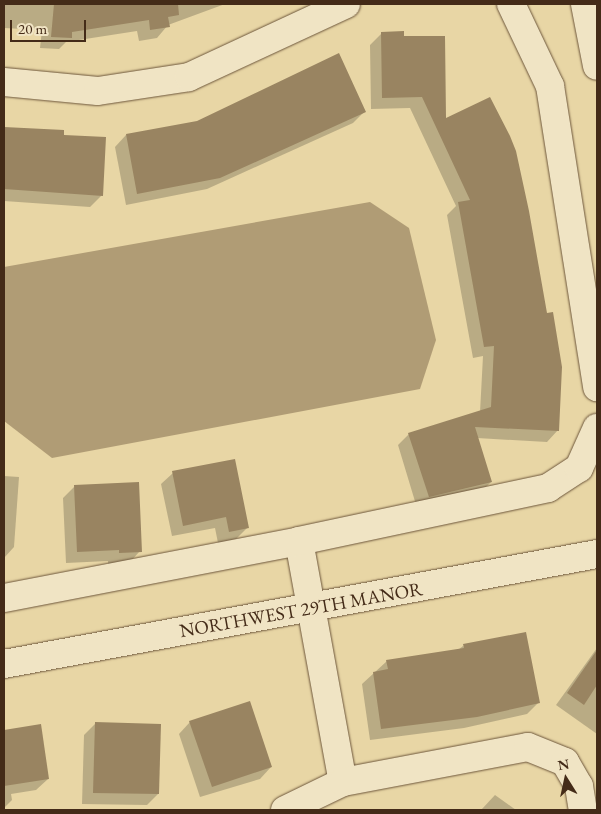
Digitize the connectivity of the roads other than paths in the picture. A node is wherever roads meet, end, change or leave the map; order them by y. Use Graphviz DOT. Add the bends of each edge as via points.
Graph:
graph roads {
  1 [pos="346,4"];
  2 [pos="510,4"];
  3 [pos="585,4"];
  4 [pos="597,66"];
  5 [pos="4,82"];
  6 [pos="597,387"];
  7 [pos="597,428"];
  8 [pos="299,541"];
  9 [pos="597,554"];
  10 [pos="4,598"];
  11 [pos="312,608"];
  12 [pos="4,664"];
  13 [pos="343,782"];
  14 [pos="285,810"];
  15 [pos="583,810"];
  1 -- 5 [label="street" via="189,77 98,91"];
  2 -- 6 [label="street" via="550,86"];
  3 -- 4 [label="street"];
  7 -- 8 [label="street" via="579,468 548,488"];
  8 -- 10 [label="street"];
  8 -- 11 [label="street"];
  9 -- 11 [label="street, NORTHWEST 29TH MANOR"];
  11 -- 12 [label="street, NORTHWEST 29TH MANOR"];
  11 -- 13 [label="street"];
  13 -- 14 [label="street"];
  13 -- 15 [label="street" via="528,747 565,762 578,786"];
}
